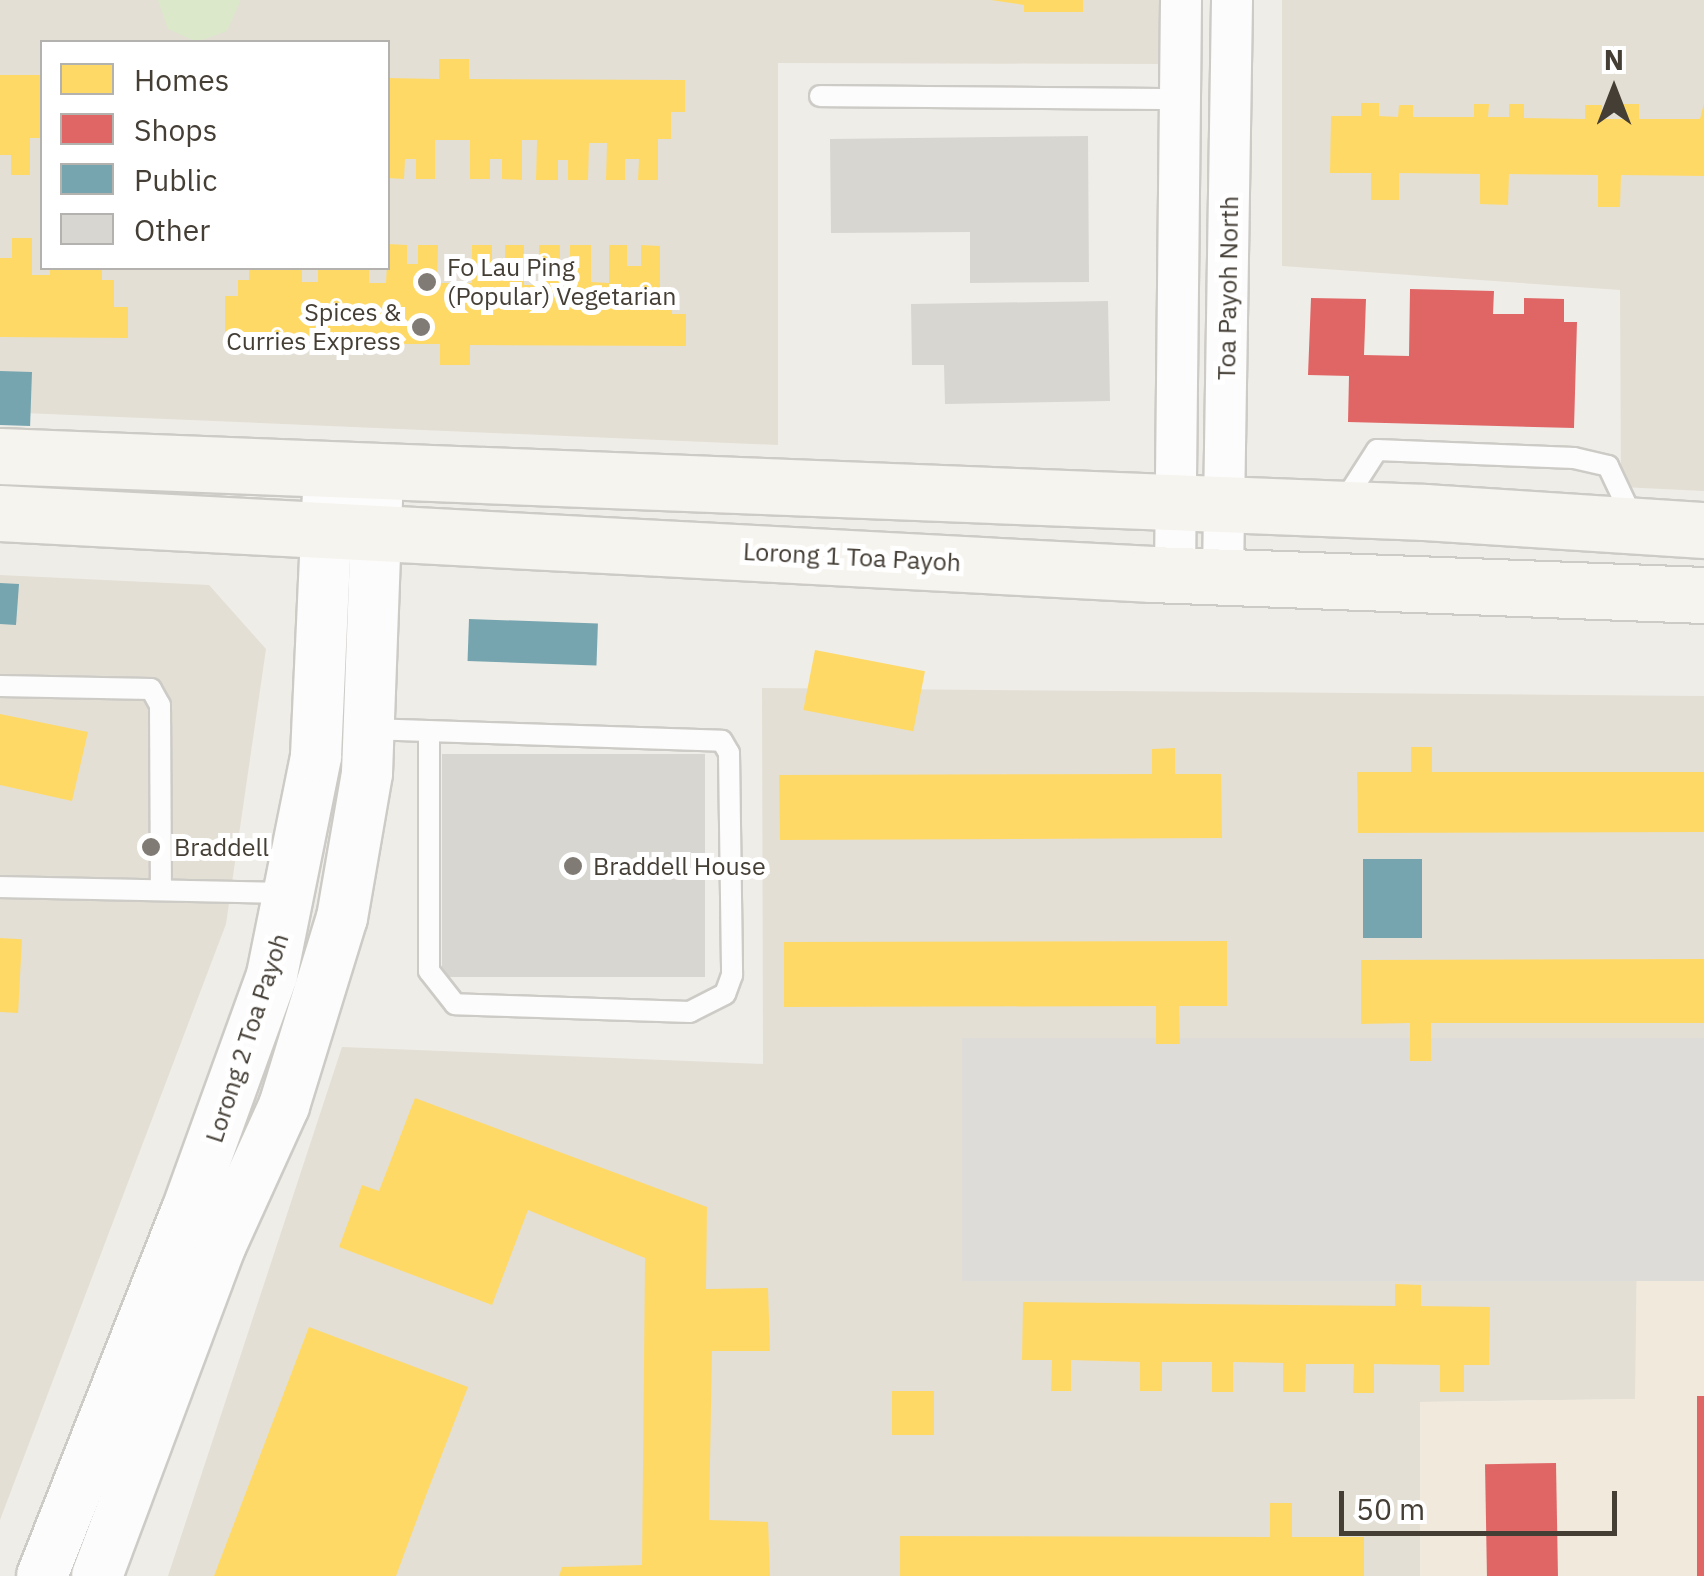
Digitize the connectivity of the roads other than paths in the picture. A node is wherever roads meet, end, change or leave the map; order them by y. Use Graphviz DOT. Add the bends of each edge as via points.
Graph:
graph roads {
  1 [pos="1181,0"];
  2 [pos="1232,0"];
  3 [pos="820,96"];
  4 [pos="1180,99"];
  5 [pos="0,456"];
  6 [pos="354,473"];
  7 [pos="1200,504"];
  8 [pos="0,513"];
  9 [pos="1704,530"];
  10 [pos="352,534"];
  11 [pos="1199,575"];
  12 [pos="1704,595"];
  13 [pos="0,686"];
  14 [pos="367,730"];
  15 [pos="429,732"];
  16 [pos="0,887"];
  17 [pos="161,887"];
  18 [pos="292,893"];
  19 [pos="42,1576"];
  20 [pos="97,1576"];
  1 -- 4 [label="street, Toa Payoh North"];
  2 -- 7 [label="street, Toa Payoh North"];
  3 -- 4 [label="lane"];
  4 -- 7 [label="street, Toa Payoh North"];
  5 -- 6 [label="main road"];
  6 -- 7 [label="main road"];
  6 -- 10 [label="street, Lorong 2 Toa Payoh"];
  7 -- 9 [label="main road"];
  7 -- 11 [label="street, Toa Payoh North"];
  8 -- 10 [label="main road, Lorong 1 Toa Payoh"];
  10 -- 11 [label="main road, Lorong 1 Toa Payoh"];
  10 -- 14 [label="street, Lorong 2 Toa Payoh"];
  10 -- 18 [label="street, Lorong 2 Toa Payoh"];
  11 -- 12 [label="main road, Lorong 1 Toa Payoh"];
  13 -- 17 [label="lane" via="151,690 160,705"];
  14 -- 15 [label="lane"];
  14 -- 20 [label="street, Lorong 2 Toa Payoh" via="360,840 294,1074 220,1247"];
  15 -- 15 [label="lane" via="429,971 455,1004 690,1012 725,994 732,976 729,753 722,741"];
  16 -- 17 [label="lane"];
  17 -- 18 [label="lane"];
  18 -- 19 [label="street, Lorong 2 Toa Payoh" via="248,1047"];
}
